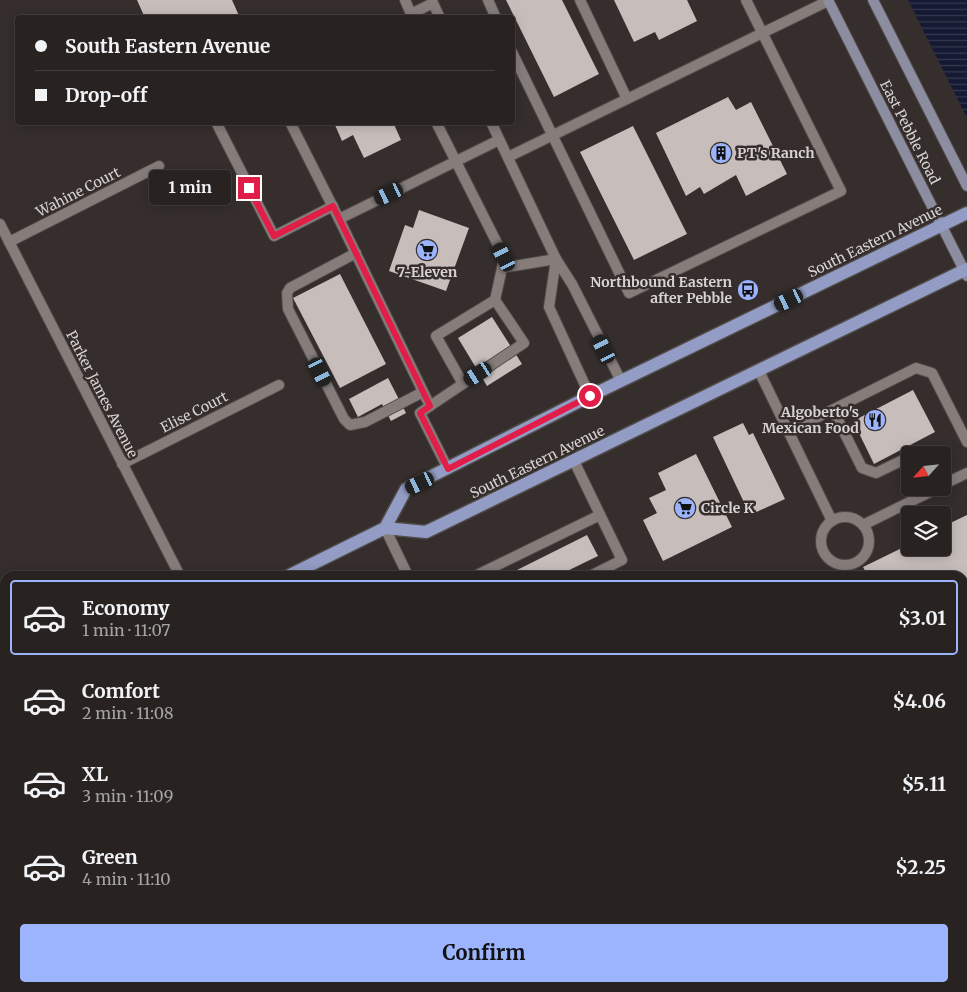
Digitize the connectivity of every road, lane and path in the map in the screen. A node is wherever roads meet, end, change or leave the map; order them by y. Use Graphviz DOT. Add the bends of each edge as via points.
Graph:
graph roads {
  1 [pos="405,0"];
  2 [pos="488,0"];
  3 [pos="580,0"];
  4 [pos="746,0"];
  5 [pos="828,0"];
  6 [pos="874,0"];
  7 [pos="439,15"];
  8 [pos="495,15"];
  9 [pos="763,33"];
  10 [pos="515,58"];
  11 [pos="627,99"];
  12 [pos="218,125"];
  13 [pos="292,125"];
  14 [pos="437,125"];
  15 [pos="492,125"];
  16 [pos="553,136"];
  17 [pos="499,140"];
  18 [pos="508,157"];
  19 [pos="455,162"];
  20 [pos="159,166"];
  21 [pos="967,186"];
  22 [pos="333,206"];
  23 [pos="967,213"];
  24 [pos="339,218"];
  25 [pos="0,224"];
  26 [pos="942,225"];
  27 [pos="9,242"];
  28 [pos="356,253"];
  29 [pos="556,259"];
  30 [pos="502,268"];
  31 [pos="966,272"];
  32 [pos="495,300"];
  33 [pos="759,371"];
  34 [pos="621,382"];
  35 [pos="279,384"];
  36 [pos="462,384"];
  37 [pos="423,392"];
  38 [pos="590,396"];
  39 [pos="430,406"];
  40 [pos="833,410"];
  41 [pos="788,432"];
  42 [pos="967,442"];
  43 [pos="574,461"];
  44 [pos="901,461"];
  45 [pos="122,464"];
  46 [pos="448,469"];
  47 [pos="967,473"];
  48 [pos="951,481"];
  49 [pos="918,496"];
  50 [pos="600,515"];
  51 [pos="832,521"];
  52 [pos="863,525"];
  53 [pos="385,528"];
  54 [pos="177,571"];
  55 [pos="309,571"];
  56 [pos="406,571"];
  57 [pos="485,571"];
  58 [pos="600,571"];
  1 -- 7 [label="street" via="411,14 433,3"];
  2 -- 8 [label="street"];
  3 -- 11 [label="street"];
  4 -- 9 [label="street"];
  5 -- 9 [label="street"];
  5 -- 26 [label="main road, East Pebble Road"];
  6 -- 21 [label="main road, East Pebble Road"];
  9 -- 11 [label="street"];
  9 -- 16 [label="street" via="841,191 629,292"];
  10 -- 16 [label="street"];
  11 -- 16 [label="street"];
  12 -- 22 [label="street" via="274,236"];
  13 -- 22 [label="street"];
  14 -- 19 [label="street"];
  15 -- 17 [label="street"];
  16 -- 18 [label="street"];
  17 -- 18 [label="street"];
  17 -- 19 [label="street"];
  18 -- 29 [label="street"];
  19 -- 24 [label="street"];
  19 -- 30 [label="street" via="504,257"];
  20 -- 27 [label="street, Wahine Court"];
  22 -- 24 [label="street"];
  23 -- 26 [label="main road, South Eastern Avenue"];
  24 -- 28 [label="street"];
  25 -- 27 [label="street, Parker James Avenue"];
  26 -- 31 [label="main road, East Pebble Road"];
  26 -- 34 [label="main road, South Eastern Avenue"];
  27 -- 45 [label="street, Parker James Avenue"];
  28 -- 37 [label="street"];
  28 -- 37 [label="street" via="290,288 286,293 288,309 350,425 365,422"];
  29 -- 30 [label="street"];
  29 -- 34 [label="street"];
  29 -- 38 [label="street" via="549,307"];
  30 -- 32 [label="street"];
  31 -- 33 [label="main road, South Eastern Avenue"];
  32 -- 36 [label="street" via="436,336"];
  32 -- 36 [label="street" via="524,343"];
  33 -- 41 [label="street"];
  33 -- 43 [label="main road, South Eastern Avenue"];
  34 -- 38 [label="main road, South Eastern Avenue"];
  35 -- 45 [label="street, Elise Court"];
  36 -- 39 [label="street"];
  37 -- 39 [label="street"];
  38 -- 46 [label="main road, South Eastern Avenue"];
  39 -- 46 [label="street" via="420,413"];
  40 -- 41 [label="street"];
  40 -- 42 [label="street" via="916,368 932,373"];
  40 -- 44 [label="street" via="862,468 876,473"];
  41 -- 51 [label="street"];
  43 -- 50 [label="street"];
  43 -- 53 [label="main road, South Eastern Avenue" via="426,532"];
  45 -- 54 [label="street, Parker James Avenue"];
  46 -- 53 [label="main road, South Eastern Avenue" via="406,490"];
  47 -- 48 [label="street"];
  49 -- 52 [label="street"];
  50 -- 57 [label="street"];
  50 -- 58 [label="street" via="622,560"];
  51 -- 52 [label="street" via="855,518"];
  51 -- 52 [label="street" via="822,533 823,549 834,562 842,565 860,560 866,554 869,537"];
  53 -- 55 [label="main road"];
  53 -- 56 [label="street"];
}
